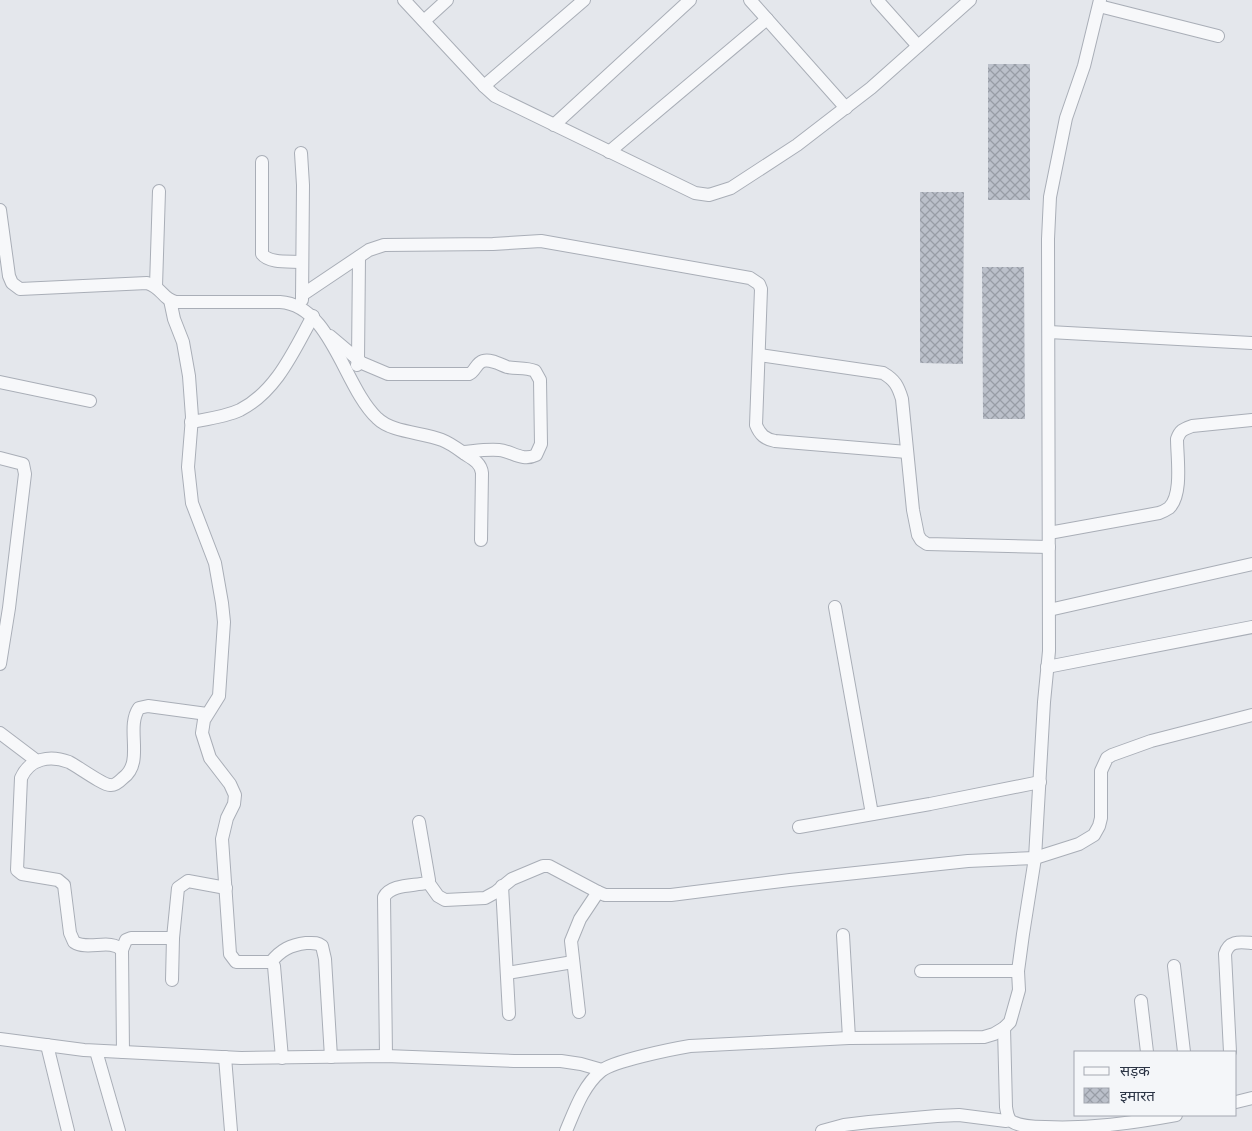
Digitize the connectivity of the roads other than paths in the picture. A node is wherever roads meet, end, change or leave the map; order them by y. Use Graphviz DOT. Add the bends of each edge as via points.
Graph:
graph roads {
  1 [pos="404,0"];
  2 [pos="447,0"];
  3 [pos="584,0"];
  4 [pos="690,0"];
  5 [pos="750,0"];
  6 [pos="877,0"];
  7 [pos="970,0"];
  8 [pos="1099,3"];
  9 [pos="767,19"];
  10 [pos="424,22"];
  11 [pos="1218,36"];
  12 [pos="918,46"];
  13 [pos="484,86"];
  14 [pos="846,108"];
  15 [pos="554,125"];
  16 [pos="609,152"];
  17 [pos="300,153"];
  18 [pos="262,162"];
  19 [pos="159,191"];
  20 [pos="0,210"];
  21 [pos="359,257"];
  22 [pos="302,262"];
  23 [pos="6,283"];
  24 [pos="156,286"];
  25 [pos="170,300"];
  26 [pos="302,301"];
  27 [pos="313,316"];
  28 [pos="324,331"];
  29 [pos="1049,332"];
  30 [pos="1252,343"];
  31 [pos="759,355"];
  32 [pos="358,360"];
  33 [pos="349,376"];
  34 [pos="0,382"];
  35 [pos="90,401"];
  36 [pos="1252,420"];
  37 [pos="191,422"];
  38 [pos="464,452"];
  39 [pos="907,452"];
  40 [pos="0,458"];
  41 [pos="1049,533"];
  42 [pos="481,540"];
  43 [pos="1049,547"];
  44 [pos="1252,564"];
  45 [pos="835,607"];
  46 [pos="1049,610"];
  47 [pos="1252,627"];
  48 [pos="0,664"];
  49 [pos="1048,667"];
  50 [pos="207,714"];
  51 [pos="1252,715"];
  52 [pos="0,734"];
  53 [pos="37,761"];
  54 [pos="1040,782"];
  55 [pos="872,814"];
  56 [pos="419,822"];
  57 [pos="799,827"];
  58 [pos="1035,858"];
  59 [pos="428,882"];
  60 [pos="502,886"];
  61 [pos="226,888"];
  62 [pos="598,892"];
  63 [pos="844,935"];
  64 [pos="173,938"];
  65 [pos="1252,943"];
  66 [pos="122,950"];
  67 [pos="271,962"];
  68 [pos="573,962"];
  69 [pos="1174,966"];
  70 [pos="921,971"];
  71 [pos="1018,971"];
  72 [pos="507,973"];
  73 [pos="172,980"];
  74 [pos="1141,1001"];
  75 [pos="579,1012"];
  76 [pos="509,1014"];
  77 [pos="1004,1028"];
  78 [pos="849,1038"];
  79 [pos="0,1039"];
  80 [pos="47,1046"];
  81 [pos="96,1051"];
  82 [pos="1146,1051"];
  83 [pos="1184,1051"];
  84 [pos="1230,1051"];
  85 [pos="123,1052"];
  86 [pos="386,1056"];
  87 [pos="225,1057"];
  88 [pos="331,1057"];
  89 [pos="282,1058"];
  90 [pos="602,1070"];
  91 [pos="1237,1098"];
  92 [pos="1252,1098"];
  93 [pos="1171,1116"];
  94 [pos="1148,1121"];
  95 [pos="1006,1123"];
  96 [pos="68,1131"];
  97 [pos="119,1131"];
  98 [pos="231,1131"];
  99 [pos="566,1131"];
  100 [pos="822,1131"];
  1 -- 10 [label="street"];
  2 -- 10 [label="street"];
  3 -- 13 [label="street"];
  4 -- 15 [label="street"];
  5 -- 9 [label="street"];
  6 -- 12 [label="street"];
  7 -- 12 [label="street"];
  8 -- 11 [label="street"];
  8 -- 29 [label="street" via="1084,66 1066,118 1050,197"];
  9 -- 14 [label="street"];
  9 -- 16 [label="street"];
  10 -- 13 [label="street"];
  12 -- 14 [label="street"];
  13 -- 15 [label="street" via="507,103"];
  14 -- 16 [label="street" via="731,188 709,196"];
  15 -- 16 [label="street"];
  17 -- 22 [label="street"];
  18 -- 22 [label="street" via="262,254 271,260"];
  19 -- 24 [label="street"];
  20 -- 23 [label="street" via="9,276"];
  21 -- 26 [label="street"];
  21 -- 31 [label="street" via="384,245 541,241 750,278 761,289"];
  21 -- 32 [label="street"];
  22 -- 26 [label="street"];
  23 -- 24 [label="street" via="20,289"];
  24 -- 25 [label="street"];
  25 -- 26 [label="street"];
  25 -- 37 [label="street" via="189,376"];
  26 -- 27 [label="street"];
  27 -- 28 [label="street"];
  27 -- 37 [label="street" via="285,367 257,398 240,410"];
  28 -- 32 [label="street"];
  28 -- 33 [label="street"];
  29 -- 30 [label="street"];
  29 -- 41 [label="street"];
  31 -- 39 [label="street" via="883,373 891,378 897,384 902,399"];
  31 -- 39 [label="street" via="756,425 763,437 775,441"];
  32 -- 33 [label="street"];
  32 -- 38 [label="street" via="388,374 469,374 484,361 535,371 540,380 542,444 536,455 517,456 496,449"];
  33 -- 38 [label="street" via="367,406 384,424 441,439"];
  34 -- 35 [label="street"];
  36 -- 41 [label="street" via="1192,426 1179,433 1176,439 1178,486 1169,508 1159,513"];
  37 -- 50 [label="street" via="188,467 192,503 214,563 224,622 219,696"];
  38 -- 42 [label="street" via="481,469"];
  39 -- 43 [label="street" via="913,510 918,535 924,542"];
  40 -- 48 [label="street" via="20,462 25,474"];
  41 -- 43 [label="street"];
  43 -- 46 [label="street"];
  44 -- 46 [label="street"];
  45 -- 55 [label="street"];
  46 -- 49 [label="street"];
  47 -- 49 [label="street"];
  49 -- 54 [label="street"];
  50 -- 53 [label="street" via="148,706 138,708 133,765 127,775 114,784 107,784 63,760"];
  50 -- 61 [label="street" via="202,733 210,758 235,795 222,839"];
  51 -- 58 [label="street" via="1151,741 1107,758 1101,771 1101,818 1094,835 1079,844"];
  52 -- 53 [label="street"];
  53 -- 66 [label="street" via="29,765 21,778 18,870 22,874 58,880 64,885 70,934 74,942 82,946 116,946"];
  54 -- 55 [label="street"];
  54 -- 58 [label="street"];
  55 -- 57 [label="street"];
  56 -- 59 [label="street"];
  58 -- 62 [label="street" via="959,862 671,896"];
  58 -- 71 [label="street"];
  59 -- 60 [label="street" via="445,900 486,898"];
  59 -- 86 [label="street" via="393,888 384,897"];
  60 -- 62 [label="street" via="519,876 550,866"];
  60 -- 72 [label="street"];
  61 -- 64 [label="street" via="188,882 181,885 176,892"];
  61 -- 67 [label="street" via="231,957 241,963"];
  62 -- 68 [label="street" via="580,919 571,941"];
  63 -- 78 [label="street"];
  64 -- 66 [label="street" via="131,938 126,940"];
  64 -- 73 [label="street"];
  65 -- 84 [label="street" via="1231,944 1225,954"];
  66 -- 85 [label="street"];
  67 -- 88 [label="street" via="289,946 315,943 322,946 326,959"];
  67 -- 89 [label="street" via="276,969"];
  68 -- 72 [label="street"];
  68 -- 75 [label="street"];
  69 -- 83 [label="street"];
  70 -- 71 [label="street"];
  71 -- 77 [label="street" via="1014,1009 1010,1022"];
  72 -- 76 [label="street"];
  74 -- 82 [label="street"];
  77 -- 78 [label="street" via="984,1037"];
  77 -- 95 [label="street"];
  78 -- 90 [label="street" via="690,1046"];
  79 -- 80 [label="street"];
  80 -- 81 [label="street"];
  80 -- 96 [label="street"];
  81 -- 85 [label="street"];
  81 -- 97 [label="street"];
  85 -- 87 [label="street"];
  86 -- 88 [label="street"];
  86 -- 90 [label="street" via="560,1061"];
  87 -- 89 [label="street"];
  87 -- 98 [label="street"];
  88 -- 89 [label="street"];
  90 -- 99 [label="street" via="580,1098"];
  91 -- 92 [label="street"];
  93 -- 94 [label="street"];
  94 -- 95 [label="street" via="1086,1127 1032,1127 1012,1121"];
  95 -- 100 [label="street" via="958,1115 844,1125"];
}
